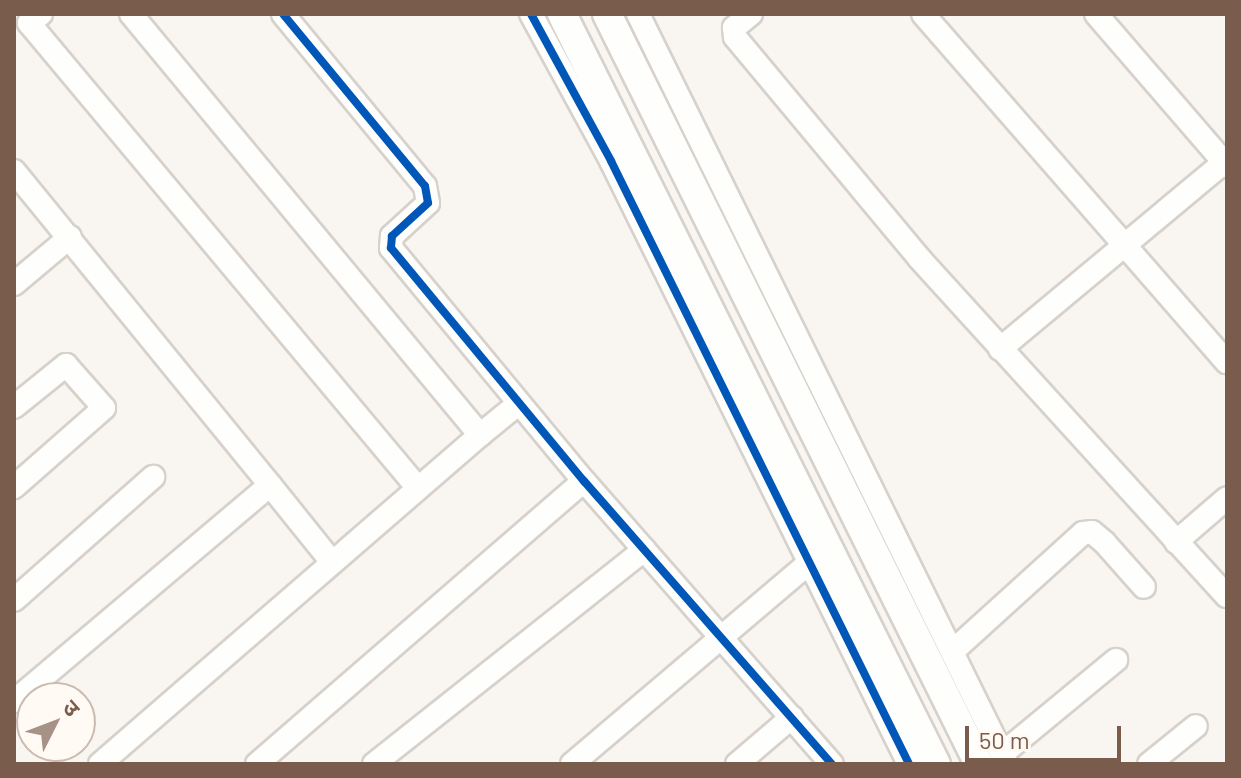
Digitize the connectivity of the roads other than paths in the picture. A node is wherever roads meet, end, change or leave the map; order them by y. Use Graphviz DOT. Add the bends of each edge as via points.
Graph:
graph roads {
  1 [pos="131,14"];
  2 [pos="283,14"];
  3 [pos="531,14"];
  4 [pos="562,14"];
  5 [pos="607,14"];
  6 [pos="638,14"];
  7 [pos="751,14"];
  8 [pos="923,14"];
  9 [pos="1096,14"];
  10 [pos="30,17"];
  11 [pos="1226,163"];
  12 [pos="14,171"];
  13 [pos="70,237"];
  14 [pos="1126,245"];
  15 [pos="14,284"];
  16 [pos="1000,349"];
  17 [pos="1227,362"];
  18 [pos="518,404"];
  19 [pos="14,407"];
  20 [pos="480,435"];
  21 [pos="153,477"];
  22 [pos="584,481"];
  23 [pos="270,485"];
  24 [pos="14,487"];
  25 [pos="418,488"];
  26 [pos="1227,498"];
  27 [pos="1176,542"];
  28 [pos="644,550"];
  29 [pos="332,562"];
  30 [pos="810,562"];
  31 [pos="1144,587"];
  32 [pos="1227,596"];
  33 [pos="14,600"];
  34 [pos="722,636"];
  35 [pos="954,650"];
  36 [pos="1116,660"];
  37 [pos="14,701"];
  38 [pos="792,717"];
  39 [pos="1196,726"];
  40 [pos="996,761"];
  41 [pos="100,764"];
  42 [pos="257,764"];
  43 [pos="374,764"];
  44 [pos="572,764"];
  45 [pos="737,764"];
  46 [pos="832,764"];
  47 [pos="909,764"];
  48 [pos="936,764"];
  49 [pos="1149,764"];
  1 -- 20 [label="street"];
  2 -- 18 [label="street" via="425,186 428,203 388,241"];
  3 -- 30 [label="street" via="611,161"];
  4 -- 48 [label="street"];
  5 -- 40 [label="street"];
  6 -- 35 [label="street"];
  7 -- 16 [label="street" via="734,28 735,37"];
  8 -- 14 [label="street"];
  9 -- 11 [label="street"];
  10 -- 25 [label="street"];
  11 -- 14 [label="street"];
  12 -- 13 [label="street"];
  13 -- 15 [label="street"];
  13 -- 23 [label="street"];
  14 -- 16 [label="street"];
  14 -- 17 [label="street"];
  16 -- 27 [label="street"];
  18 -- 20 [label="street"];
  18 -- 22 [label="street"];
  19 -- 24 [label="street" via="66,365 104,408"];
  20 -- 25 [label="street"];
  21 -- 33 [label="street"];
  22 -- 28 [label="street"];
  22 -- 42 [label="street"];
  23 -- 29 [label="street"];
  23 -- 37 [label="street"];
  25 -- 29 [label="street"];
  26 -- 27 [label="street"];
  27 -- 32 [label="street"];
  28 -- 34 [label="street"];
  28 -- 43 [label="street"];
  29 -- 41 [label="street"];
  30 -- 34 [label="street"];
  30 -- 47 [label="street"];
  31 -- 35 [label="street" via="1104,542 1092,532 1083,533"];
  34 -- 38 [label="street"];
  34 -- 44 [label="street"];
  35 -- 40 [label="street"];
  36 -- 40 [label="street"];
  38 -- 45 [label="street"];
  38 -- 46 [label="street"];
  39 -- 49 [label="street"];
}
